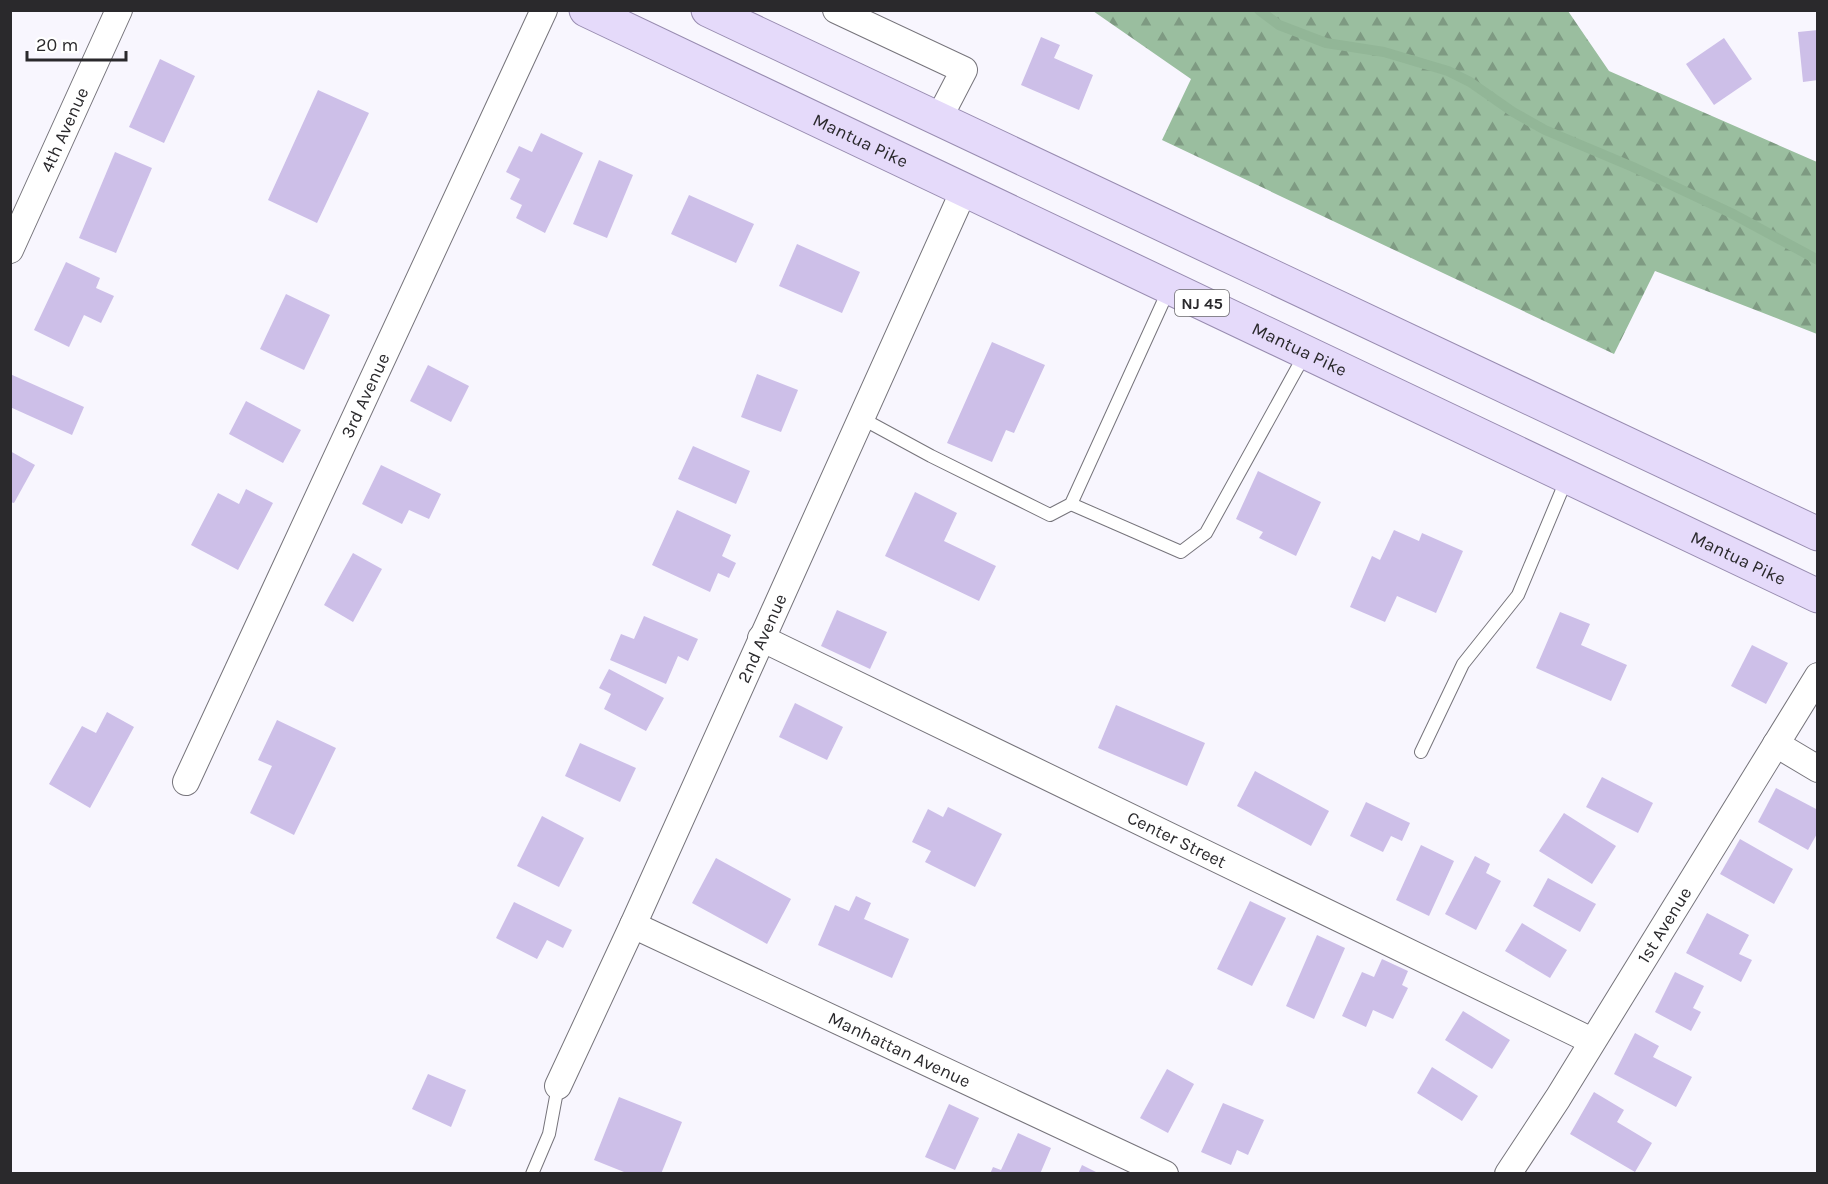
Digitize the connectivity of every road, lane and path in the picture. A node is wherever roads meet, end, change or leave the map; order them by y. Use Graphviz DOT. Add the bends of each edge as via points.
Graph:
graph roads {
  1 [pos="119,10"];
  2 [pos="544,10"];
  3 [pos="586,10"];
  4 [pos="708,10"];
  5 [pos="836,10"];
  6 [pos="938,120"];
  7 [pos="964,190"];
  8 [pos="10,250"];
  9 [pos="1169,288"];
  10 [pos="1306,353"];
  11 [pos="861,418"];
  12 [pos="1568,477"];
  13 [pos="1071,504"];
  14 [pos="1818,534"];
  15 [pos="1818,596"];
  16 [pos="761,638"];
  17 [pos="1818,676"];
  18 [pos="1776,744"];
  19 [pos="1421,752"];
  20 [pos="1818,769"];
  21 [pos="186,782"];
  22 [pos="633,924"];
  23 [pos="1592,1041"];
  24 [pos="558,1086"];
  25 [pos="532,1173"];
  26 [pos="1165,1173"];
  27 [pos="1508,1173"];
  1 -- 8 [label="street, 4th Avenue"];
  2 -- 21 [label="street, 3rd Avenue"];
  3 -- 7 [label="main road, Mantua Pike / NJ 45"];
  4 -- 6 [label="main road"];
  5 -- 6 [label="street" via="964,70"];
  6 -- 14 [label="main road"];
  7 -- 9 [label="main road, Mantua Pike / NJ 45"];
  7 -- 11 [label="street, 2nd Avenue"];
  9 -- 10 [label="main road, Mantua Pike / NJ 45"];
  9 -- 13 [label="lane"];
  10 -- 12 [label="main road, Mantua Pike / NJ 45"];
  10 -- 13 [label="lane" via="1206,533 1181,552"];
  11 -- 13 [label="lane" via="1050,515"];
  11 -- 16 [label="street, 2nd Avenue"];
  12 -- 15 [label="main road, Mantua Pike / NJ 45"];
  12 -- 19 [label="lane" via="1518,595 1463,664"];
  16 -- 22 [label="street, 2nd Avenue"];
  16 -- 23 [label="street, Center Street"];
  17 -- 18 [label="street, 1st Avenue"];
  18 -- 20 [label="street"];
  18 -- 23 [label="street, 1st Avenue"];
  22 -- 24 [label="street, 2nd Avenue"];
  22 -- 26 [label="street, Manhattan Avenue"];
  23 -- 27 [label="street, 1st Avenue"];
  24 -- 25 [label="lane" via="549,1134"];
}
